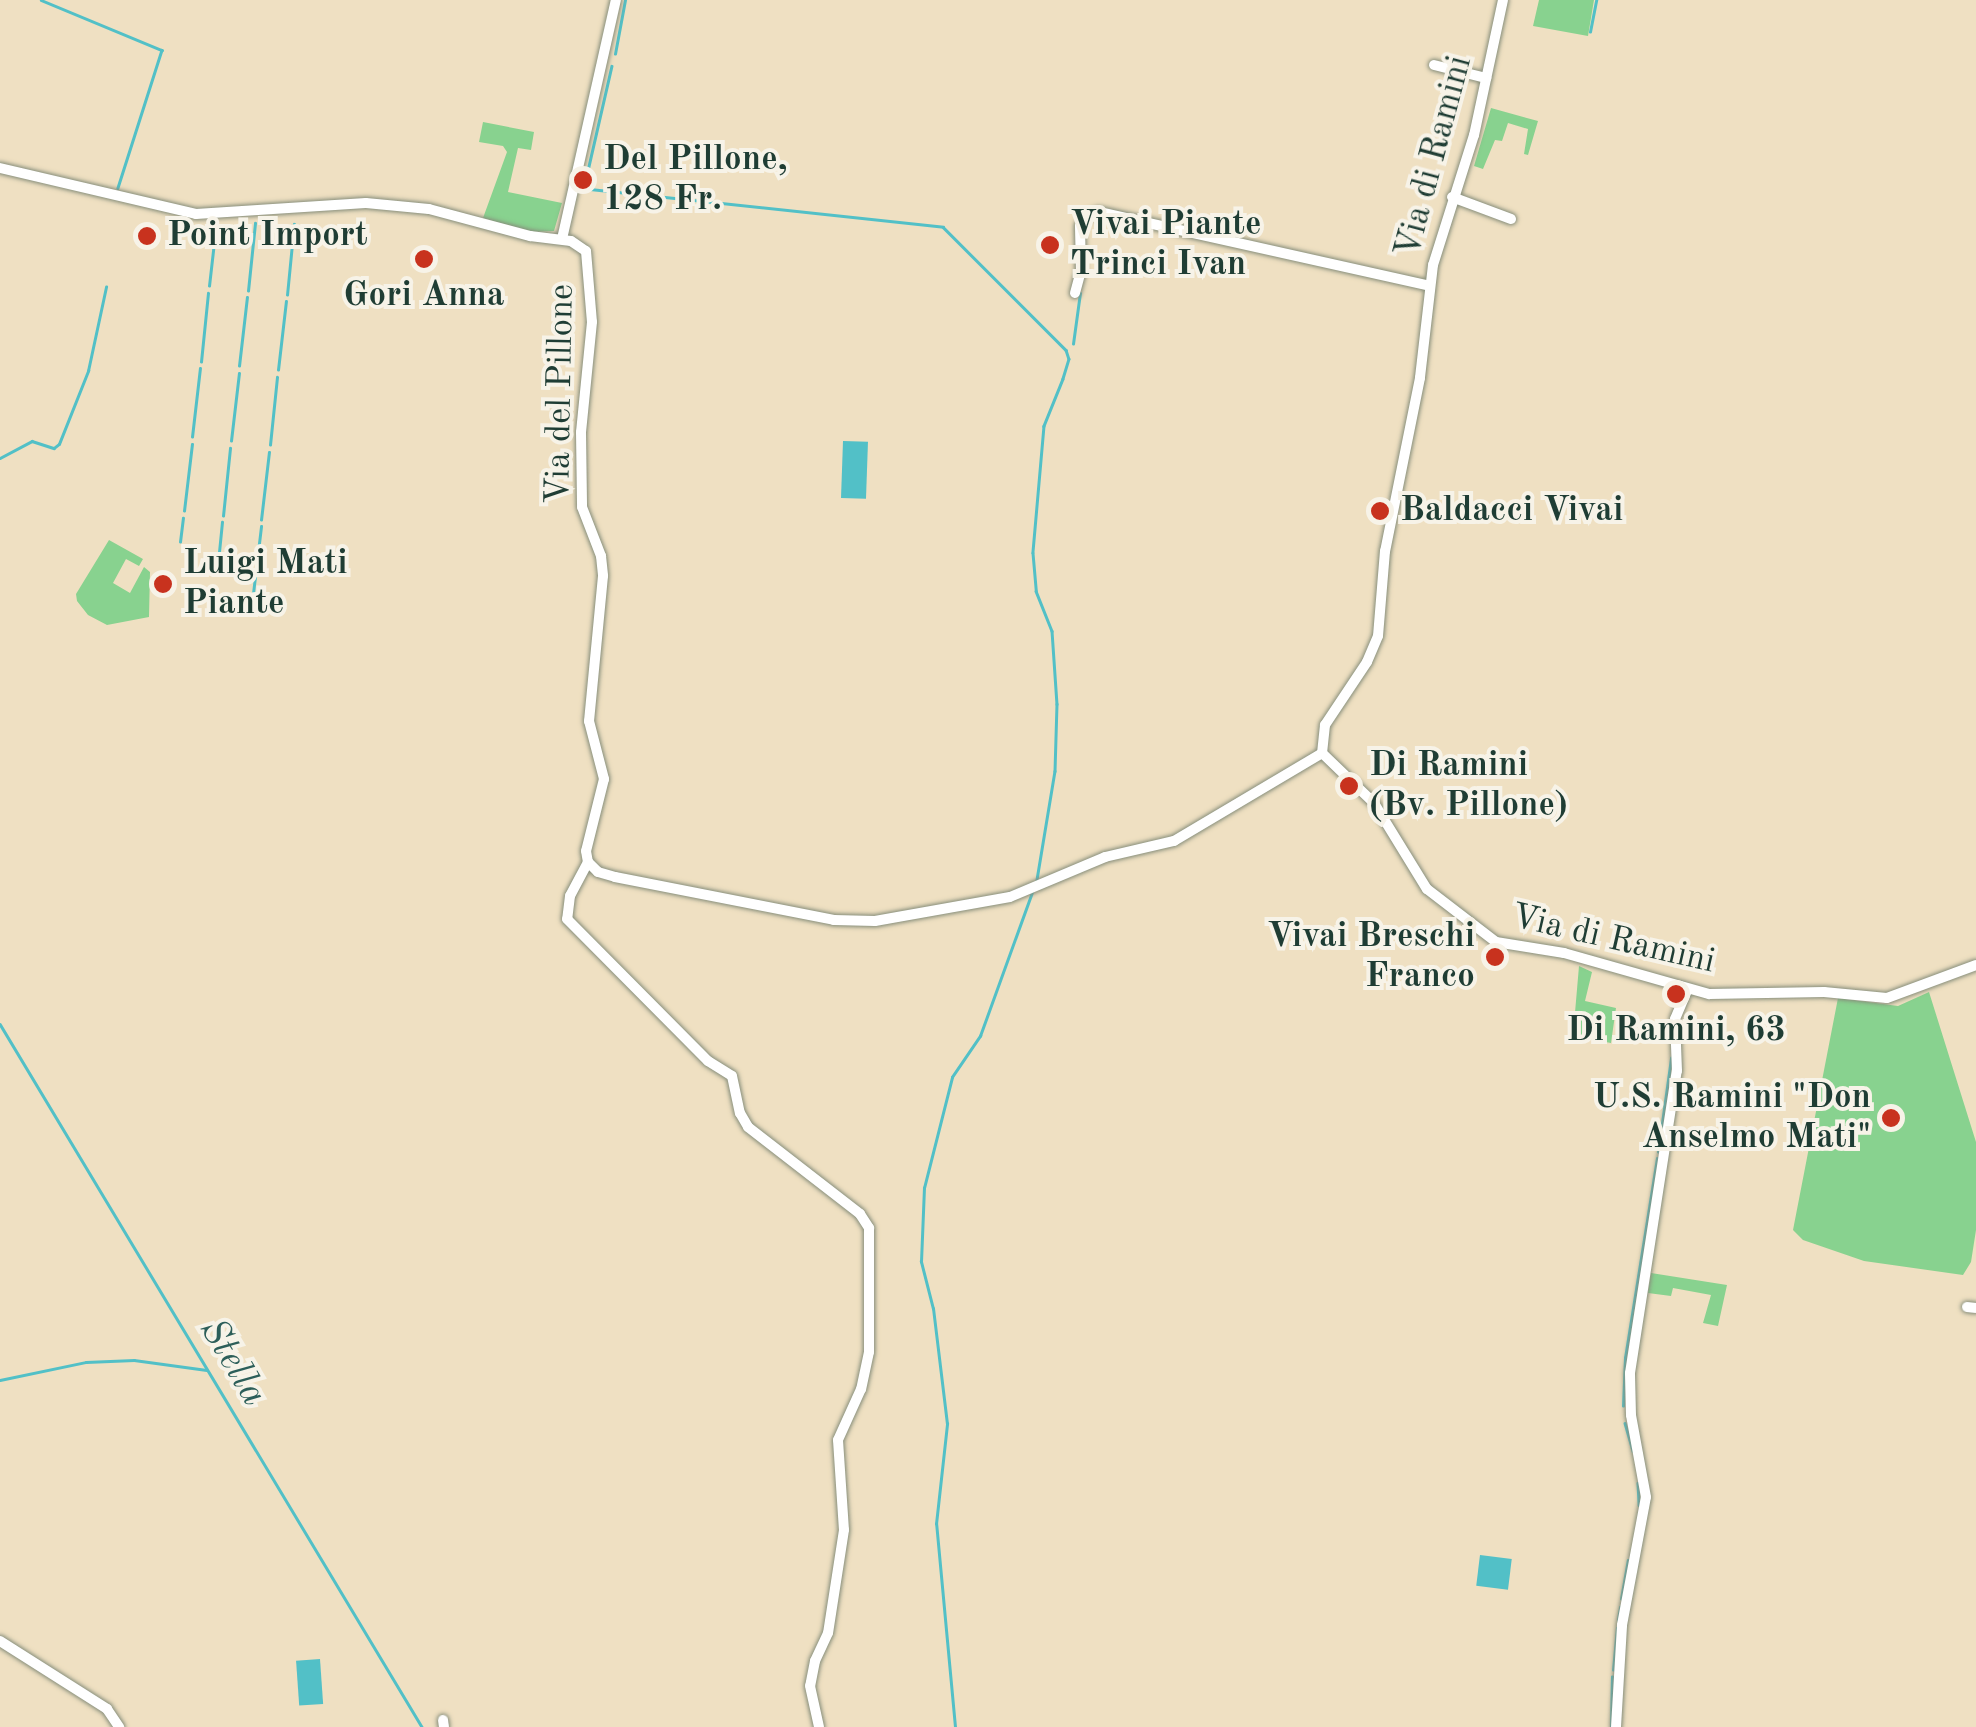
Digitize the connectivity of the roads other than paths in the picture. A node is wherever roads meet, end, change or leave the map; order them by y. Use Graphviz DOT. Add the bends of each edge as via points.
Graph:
graph roads {
  1 [pos="616,0"];
  2 [pos="1503,0"];
  3 [pos="1434,65"];
  4 [pos="1486,78"];
  5 [pos="0,168"];
  6 [pos="1452,197"];
  7 [pos="1511,219"];
  8 [pos="562,239"];
  9 [pos="1429,286"];
  10 [pos="1076,293"];
  11 [pos="1322,754"];
  12 [pos="588,862"];
  13 [pos="1976,965"];
  14 [pos="1687,991"];
  15 [pos="0,1640"];
  16 [pos="119,1727"];
  17 [pos="819,1727"];
  18 [pos="1616,1727"];
  1 -- 8 [label="street, Via del Pillone"];
  2 -- 4 [label="street, Via di Ramini"];
  3 -- 4 [label="street"];
  4 -- 6 [label="street, Via di Ramini"];
  5 -- 8 [label="street" via="188,212 366,203 435,210"];
  6 -- 7 [label="street"];
  6 -- 9 [label="street, Via di Ramini"];
  8 -- 12 [label="street, Via del Pillone" via="584,248 592,275 582,488 584,515 603,565 589,720 604,779"];
  9 -- 10 [label="street" via="1099,212 1080,226"];
  9 -- 11 [label="street, Via di Ramini" via="1420,378 1385,551 1380,630 1368,662 1325,725"];
  11 -- 12 [label="street" via="1185,836 1105,857 1020,894 846,922 606,875"];
  11 -- 14 [label="street, Via di Ramini" via="1374,803 1417,877 1472,928 1501,944 1564,953"];
  12 -- 17 [label="street, Via del Pillone" via="570,896 570,924 708,1061 726,1069 748,1127 868,1225 869,1352 838,1440 844,1530 828,1633 810,1686"];
  13 -- 14 [label="street, Via di Ramini" via="1887,998"];
  14 -- 18 [label="street" via="1675,1019 1674,1093 1630,1373 1646,1511 1622,1624"];
  15 -- 16 [label="street" via="107,1709"];
}
